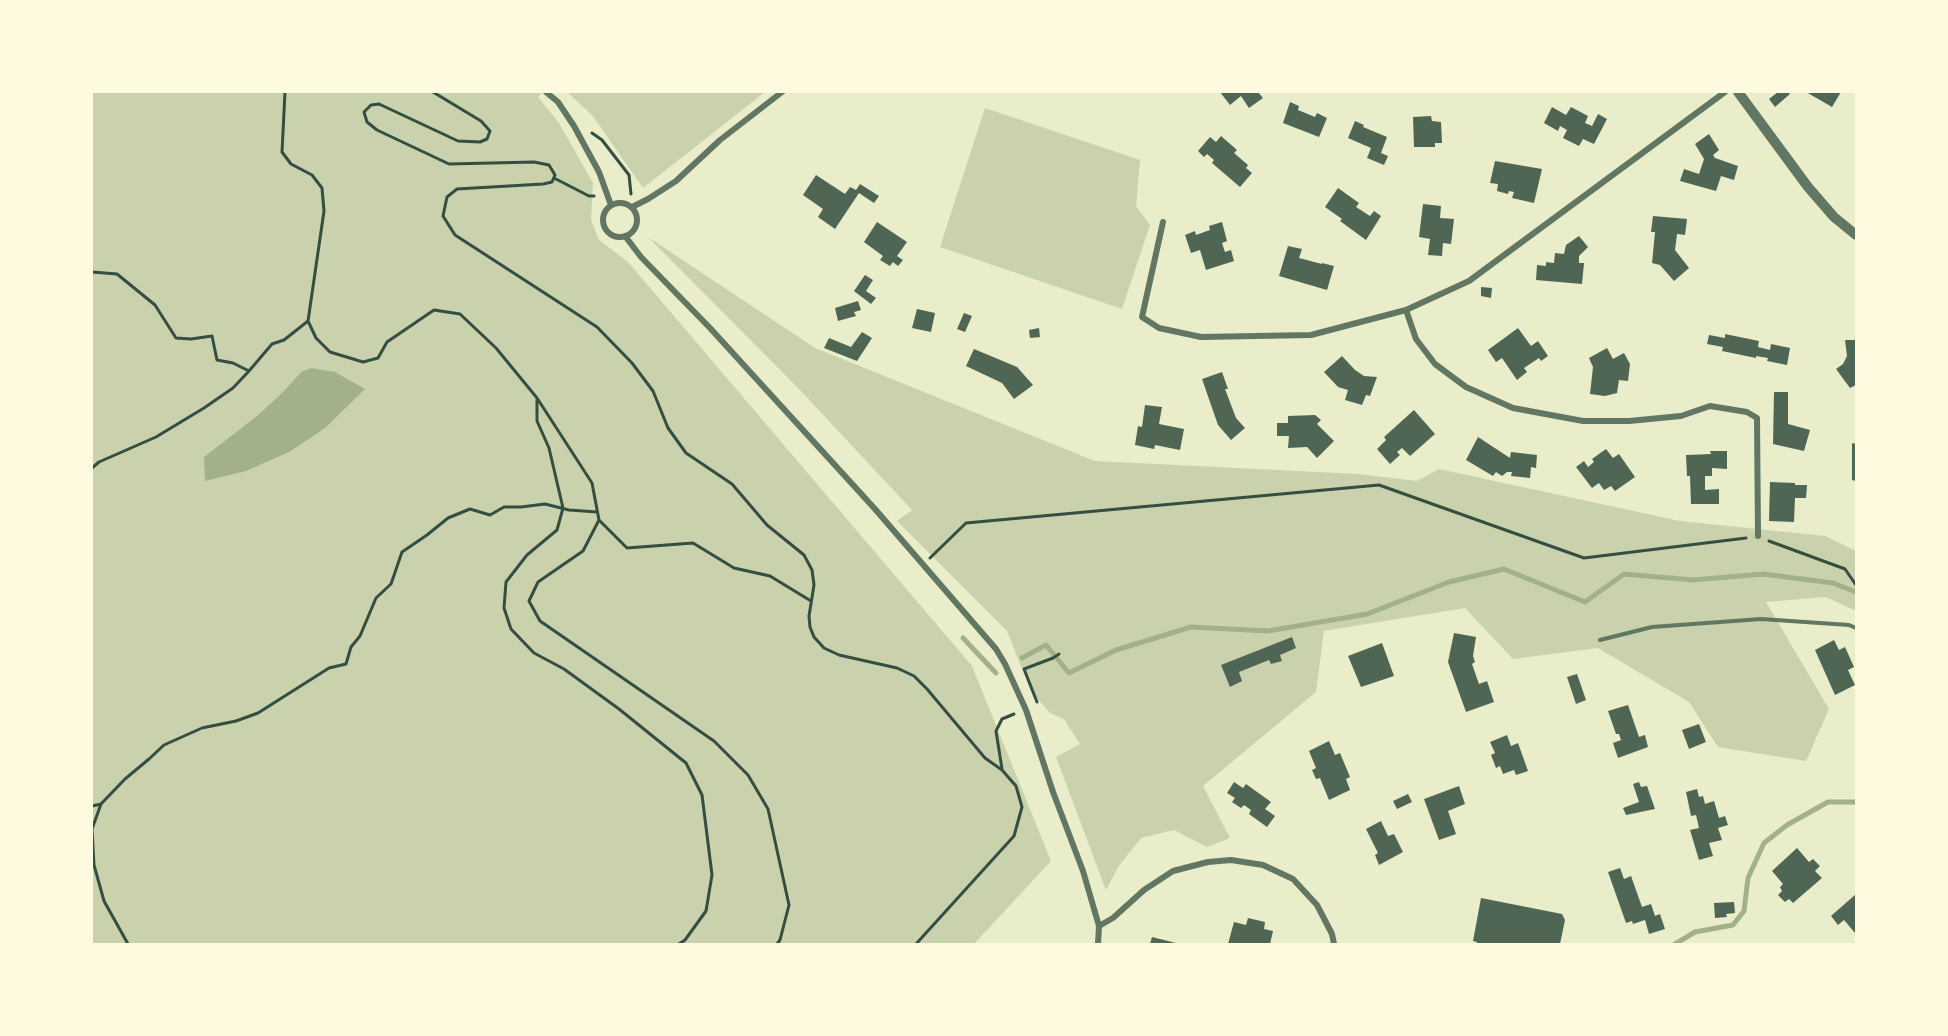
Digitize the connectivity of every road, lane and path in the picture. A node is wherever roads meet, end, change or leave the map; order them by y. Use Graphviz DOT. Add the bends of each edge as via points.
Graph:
graph roads {
  1 [pos="285,92"];
  2 [pos="433,92"];
  3 [pos="546,92"];
  4 [pos="782,92"];
  5 [pos="1725,92"];
  6 [pos="1738,92"];
  7 [pos="574,126"];
  8 [pos="554,178"];
  9 [pos="608,196"];
  10 [pos="611,205"];
  11 [pos="632,207"];
  12 [pos="1163,222"];
  13 [pos="1857,235"];
  14 [pos="625,236"];
  15 [pos="92,272"];
  16 [pos="1406,310"];
  17 [pos="308,321"];
  18 [pos="249,371"];
  19 [pos="537,398"];
  20 [pos="92,468"];
  21 [pos="563,508"];
  22 [pos="597,512"];
  23 [pos="599,520"];
  24 [pos="1758,536"];
  25 [pos="922,565"];
  26 [pos="1857,585"];
  27 [pos="811,601"];
  28 [pos="1857,628"];
  29 [pos="1600,640"];
  30 [pos="1059,654"];
  31 [pos="1037,706"];
  32 [pos="1016,713"];
  33 [pos="1002,770"];
  34 [pos="101,804"];
  35 [pos="92,806"];
  36 [pos="1099,926"];
  37 [pos="129,945"];
  38 [pos="679,945"];
  39 [pos="777,945"];
  40 [pos="916,945"];
  41 [pos="1098,945"];
  42 [pos="1334,945"];
  1 -- 17 [label="path" via="282,152 322,188 324,211"];
  2 -- 8 [label="path" via="481,122 490,131 487,139 458,141 379,104 364,112 367,122 449,164 534,162 549,165"];
  3 -- 7 [label="street"];
  4 -- 11 [label="street" via="720,140 676,181"];
  5 -- 16 [label="street" via="1469,281"];
  6 -- 13 [label="street" via="1808,187 1834,217"];
  7 -- 9 [label="street"];
  7 -- 11 [label="path" via="602,140 629,175"];
  8 -- 9 [label="path" via="589,196"];
  8 -- 27 [label="path" via="543,184 457,189 447,197 443,216 454,235 597,327 632,363 653,391 668,428 686,453 732,484 767,525 804,555 812,570"];
  9 -- 10 [label="street"];
  10 -- 11 [label="street" via="622,203"];
  10 -- 14 [label="street" via="604,214 604,227 613,235"];
  11 -- 14 [label="street" via="636,224"];
  12 -- 16 [label="street" via="1142,317 1160,328 1201,337 1311,335"];
  14 -- 25 [label="street"];
  15 -- 18 [label="path" via="117,274 155,305 176,338 212,336 217,360"];
  16 -- 24 [label="street" via="1416,339 1435,364 1466,387 1513,408 1583,421 1629,421 1682,416 1710,405 1747,412 1757,418"];
  17 -- 18 [label="path" via="284,340 272,344"];
  17 -- 19 [label="path" via="316,338 330,352 363,362 378,358 387,342 434,310 460,314 496,348"];
  18 -- 20 [label="path" via="233,388 184,420"];
  19 -- 21 [label="path" via="537,421 549,448"];
  19 -- 22 [label="path" via="592,483"];
  21 -- 22 [label="path"];
  21 -- 34 [label="path" via="545,504 504,507 490,515 470,510 448,518 402,552 391,584 376,598 346,664 329,668 258,713 202,728 164,745"];
  21 -- 38 [label="path" via="557,530 527,555 506,582 504,608 511,629 534,653 564,669 686,763 702,795 712,875 706,911"];
  22 -- 23 [label="path"];
  23 -- 27 [label="path" via="627,548 693,543 734,568 770,576"];
  23 -- 39 [label="path" via="583,551 538,582 529,601 540,621 714,741 748,775 768,809 789,905"];
  24 -- 25 [label="path" via="1584,558 1379,485 966,523"];
  24 -- 26 [label="path" via="1845,569"];
  25 -- 36 [label="street" via="986,636 1005,664 1026,710"];
  27 -- 33 [label="path" via="810,627 824,648 914,676 985,759"];
  28 -- 29 [label="lane" via="1761,619 1652,627"];
  30 -- 31 [label="path" via="1024,669"];
  32 -- 33 [label="path" via="1002,719 996,731"];
  33 -- 40 [label="path" via="1016,786 1022,807 1014,836"];
  34 -- 35 [label="path"];
  34 -- 37 [label="path" via="92,830 94,865 104,901"];
  36 -- 41 [label="street"];
  36 -- 42 [label="street" via="1173,871 1231,860 1263,865 1293,879 1317,905"];
}
